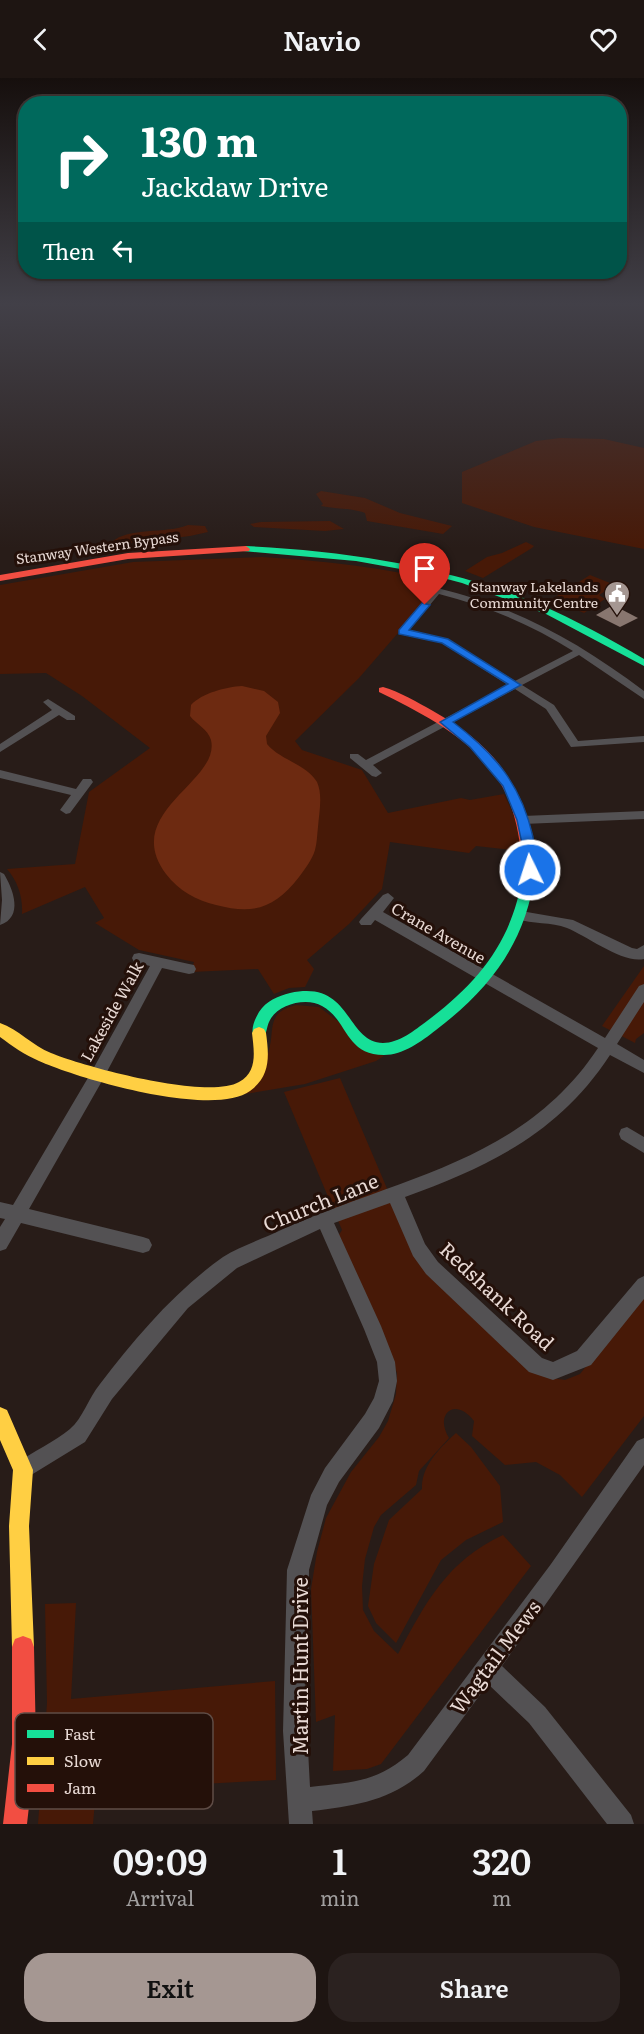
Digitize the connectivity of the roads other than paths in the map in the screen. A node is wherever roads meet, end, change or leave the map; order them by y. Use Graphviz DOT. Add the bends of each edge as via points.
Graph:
graph roads {
  1 [pos="0,578"];
  2 [pos="581,651"];
  3 [pos="644,663"];
  4 [pos="516,685"];
  5 [pos="383,690"];
  6 [pos="644,696"];
  7 [pos="48,702"];
  8 [pos="59,710"];
  9 [pos="71,718"];
  10 [pos="445,722"];
  11 [pos="644,739"];
  12 [pos="0,749"];
  13 [pos="354,756"];
  14 [pos="366,764"];
  15 [pos="376,773"];
  16 [pos="0,774"];
  17 [pos="87,782"];
  18 [pos="77,793"];
  19 [pos="66,810"];
  20 [pos="644,814"];
  21 [pos="523,820"];
  22 [pos="0,878"];
  23 [pos="388,898"];
  24 [pos="521,916"];
  25 [pos="0,920"];
  26 [pos="644,950"];
  27 [pos="139,958"];
  28 [pos="158,963"];
  29 [pos="189,969"];
  30 [pos="487,978"];
  31 [pos="644,990"];
  32 [pos="0,1029"];
  33 [pos="608,1047"];
  34 [pos="644,1067"];
  35 [pos="97,1076"];
  36 [pos="627,1134"];
  37 [pos="644,1146"];
  38 [pos="395,1194"];
  39 [pos="8,1213"];
  40 [pos="324,1219"];
  41 [pos="0,1244"];
  42 [pos="143,1245"];
  43 [pos="644,1284"];
  44 [pos="0,1417"];
  45 [pos="644,1449"];
  46 [pos="23,1470"];
  47 [pos="487,1667"];
  48 [pos="25,1713"];
  49 [pos="301,1800"];
  50 [pos="17,1809"];
  51 [pos="15,1824"];
  52 [pos="302,1824"];
  53 [pos="622,1824"];
  1 -- 3 [label="street, Stanway Western Bypass" via="170,552 261,549 340,555 416,567 491,588 564,618"];
  2 -- 4 [label="street"];
  2 -- 4 [label="street" via="510,614 476,600 437,591 403,632 445,641"];
  2 -- 6 [label="street"];
  4 -- 10 [label="street"];
  4 -- 11 [label="street" via="550,707 575,745"];
  5 -- 10 [label="street"];
  7 -- 8 [label="street"];
  8 -- 9 [label="street"];
  8 -- 12 [label="street"];
  10 -- 14 [label="street"];
  10 -- 21 [label="street" via="474,744 494,766 508,784"];
  13 -- 14 [label="street"];
  14 -- 15 [label="street"];
  16 -- 18 [label="street"];
  17 -- 18 [label="street"];
  18 -- 19 [label="street"];
  20 -- 21 [label="street"];
  21 -- 24 [label="street" via="530,853 529,886"];
  22 -- 25 [label="street" via="10,906 7,916"];
  23 -- 30 [label="street, Crane Avenue" via="371,918"];
  24 -- 26 [label="street" via="568,923 629,953 640,955"];
  24 -- 30 [label="street" via="500,961"];
  27 -- 28 [label="street, Lakeside Walk"];
  28 -- 29 [label="street, Lakeside Walk"];
  28 -- 35 [label="street, Lakeside Walk"];
  30 -- 33 [label="street, Crane Avenue"];
  30 -- 35 [label="street" via="439,1020 399,1045 382,1049 361,1042 326,1001 296,996 274,1004 260,1025 262,1065 241,1089 173,1089"];
  31 -- 33 [label="street, Church Lane"];
  32 -- 35 [label="street" via="47,1058"];
  33 -- 34 [label="street, Crane Avenue"];
  33 -- 38 [label="street, Church Lane" via="569,1096 541,1122 495,1152"];
  35 -- 39 [label="street, Lakeside Walk"];
  36 -- 37 [label="street"];
  38 -- 40 [label="street, Church Lane"];
  38 -- 43 [label="street, Redshank Road" via="419,1250 432,1268 536,1365 554,1371 584,1358"];
  39 -- 41 [label="street, Lakeside Walk"];
  39 -- 42 [label="street"];
  40 -- 46 [label="street, Church Lane" via="231,1262 182,1302 105,1392 78,1435"];
  40 -- 49 [label="street, Martin Hunt Drive" via="376,1335 388,1381 372,1421 346,1452 318,1502 298,1570 296,1731"];
  44 -- 46 [label="street"];
  45 -- 47 [label="street, Wagtail Mews"];
  46 -- 48 [label="street" via="18,1526"];
  47 -- 49 [label="street, Wagtail Mews" via="416,1763 393,1783 372,1790"];
  47 -- 53 [label="street" via="537,1715"];
  49 -- 52 [label="street, Martin Hunt Drive"];
  50 -- 51 [label="street"];
}
